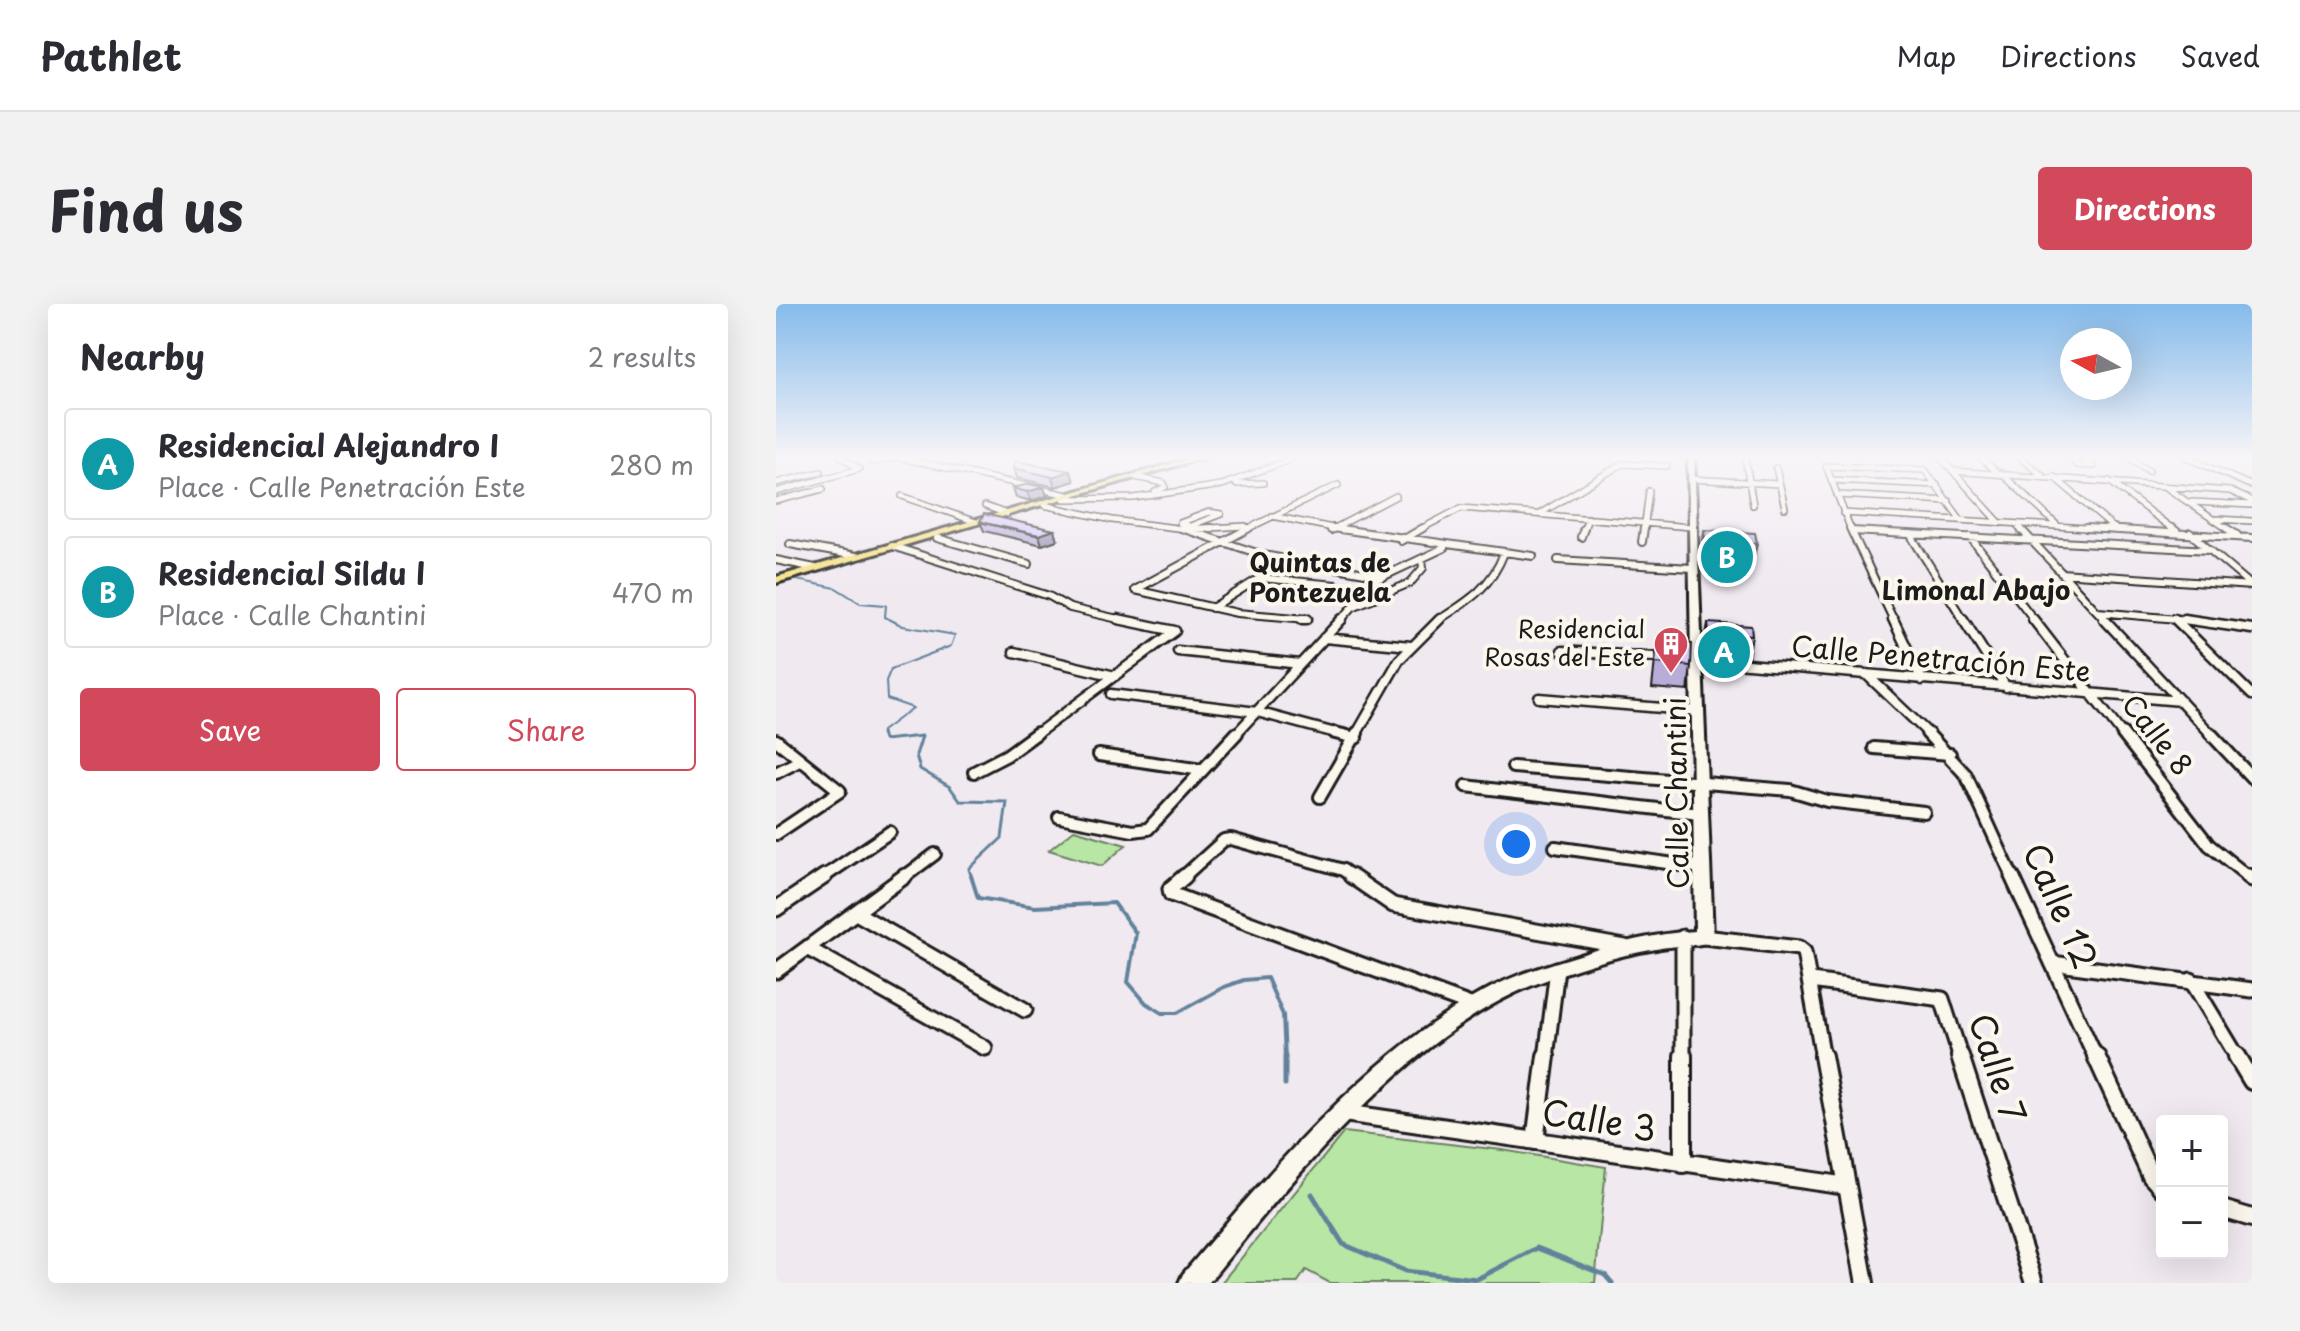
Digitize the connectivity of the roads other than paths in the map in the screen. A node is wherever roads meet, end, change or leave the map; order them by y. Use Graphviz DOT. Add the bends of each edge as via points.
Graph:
graph roads {
  1 [pos="921,503"];
  2 [pos="1050,503"];
  3 [pos="1300,503"];
  4 [pos="1383,503"];
  5 [pos="1559,503"];
  6 [pos="1647,503"];
  7 [pos="1691,503"];
  8 [pos="1784,503"];
  9 [pos="1840,503"];
  10 [pos="1950,503"];
  11 [pos="1982,503"];
  12 [pos="2032,503"];
  13 [pos="2084,503"];
  14 [pos="2137,503"];
  15 [pos="2191,503"];
  16 [pos="1042,505"];
  17 [pos="985,506"];
  18 [pos="1785,508"];
  19 [pos="1843,513"];
  20 [pos="1007,514"];
  21 [pos="1540,514"];
  22 [pos="1272,516"];
  23 [pos="1588,518"];
  24 [pos="2214,519"];
  25 [pos="1961,520"];
  26 [pos="1645,521"];
  27 [pos="2252,521"];
  28 [pos="976,522"];
  29 [pos="1258,523"];
  30 [pos="2000,523"];
  31 [pos="1691,524"];
  32 [pos="2016,524"];
  33 [pos="2058,526"];
  34 [pos="1188,528"];
  35 [pos="1331,530"];
  36 [pos="2116,530"];
  37 [pos="1852,531"];
  38 [pos="2178,533"];
  39 [pos="2190,533"];
  40 [pos="1910,534"];
  41 [pos="1581,537"];
  42 [pos="1970,537"];
  43 [pos="2239,537"];
  44 [pos="937,538"];
  45 [pos="2252,538"];
  46 [pos="1401,541"];
  47 [pos="2031,541"];
  48 [pos="1642,542"];
  49 [pos="1218,543"];
  50 [pos="790,544"];
  51 [pos="895,547"];
  52 [pos="1444,548"];
  53 [pos="2210,550"];
  54 [pos="1504,553"];
  55 [pos="856,556"];
  56 [pos="1533,556"];
  57 [pos="1422,559"];
  58 [pos="776,560"];
  59 [pos="1558,560"];
  60 [pos="1029,564"];
  61 [pos="1277,567"];
  62 [pos="1692,568"];
  63 [pos="813,570"];
  64 [pos="2061,573"];
  65 [pos="1382,576"];
  66 [pos="1261,578"];
  67 [pos="776,582"];
  68 [pos="1336,585"];
  69 [pos="2252,586"];
  70 [pos="1353,607"];
  71 [pos="1212,608"];
  72 [pos="2098,612"];
  73 [pos="2174,618"];
  74 [pos="1307,619"];
  75 [pos="2252,629"];
  76 [pos="1324,638"];
  77 [pos="1411,646"];
  78 [pos="1178,651"];
  79 [pos="1562,651"];
  80 [pos="1014,652"];
  81 [pos="1698,660"];
  82 [pos="1300,664"];
  83 [pos="1866,674"];
  84 [pos="1115,676"];
  85 [pos="1922,680"];
  86 [pos="2006,687"];
  87 [pos="1111,694"];
  88 [pos="2093,694"];
  89 [pos="2252,695"];
  90 [pos="1539,698"];
  91 [pos="2181,701"];
  92 [pos="1699,711"];
  93 [pos="1257,712"];
  94 [pos="1356,738"];
  95 [pos="776,740"];
  96 [pos="1874,748"];
  97 [pos="1950,754"];
  98 [pos="1099,755"];
  99 [pos="801,760"];
  100 [pos="1513,767"];
  101 [pos="1202,770"];
  102 [pos="974,772"];
  103 [pos="776,773"];
  104 [pos="2252,778"];
  105 [pos="1699,784"];
  106 [pos="1466,786"];
  107 [pos="1320,797"];
  108 [pos="1924,812"];
  109 [pos="1700,814"];
  110 [pos="1059,817"];
  111 [pos="890,832"];
  112 [pos="776,834"];
  113 [pos="1555,847"];
  114 [pos="935,854"];
  115 [pos="1702,868"];
  116 [pos="2252,879"];
  117 [pos="776,909"];
  118 [pos="858,914"];
  119 [pos="1683,937"];
  120 [pos="1704,937"];
  121 [pos="1627,947"];
  122 [pos="807,948"];
  123 [pos="2052,963"];
  124 [pos="1557,969"];
  125 [pos="776,971"];
  126 [pos="2191,980"];
  127 [pos="1811,981"];
  128 [pos="2252,990"];
  129 [pos="1473,1006"];
  130 [pos="1025,1010"];
  131 [pos="985,1048"];
  132 [pos="2252,1081"];
  133 [pos="1342,1113"];
  134 [pos="1535,1141"];
  135 [pos="1683,1164"];
  136 [pos="1847,1186"];
  137 [pos="2161,1187"];
  138 [pos="2228,1211"];
  139 [pos="2252,1218"];
  140 [pos="1192,1283"];
  141 [pos="1865,1283"];
  142 [pos="2034,1283"];
  1 -- 28 [label="street"];
  2 -- 16 [label="main road"];
  3 -- 22 [label="street"];
  4 -- 35 [label="street"];
  5 -- 21 [label="street"];
  6 -- 26 [label="street"];
  7 -- 31 [label="street, Calle Chantini"];
  8 -- 18 [label="street"];
  9 -- 19 [label="street"];
  10 -- 25 [label="street"];
  11 -- 30 [label="street"];
  12 -- 33 [label="street"];
  13 -- 36 [label="street"];
  14 -- 38 [label="street"];
  15 -- 24 [label="street"];
  16 -- 20 [label="main road"];
  16 -- 34 [label="street"];
  16 -- 44 [label="main road"];
  17 -- 20 [label="street"];
  19 -- 25 [label="street"];
  19 -- 37 [label="street"];
  20 -- 28 [label="main road"];
  21 -- 23 [label="street"];
  21 -- 46 [label="street" via="1461,508"];
  22 -- 29 [label="street"];
  22 -- 35 [label="street"];
  23 -- 26 [label="street"];
  23 -- 41 [label="street"];
  24 -- 27 [label="street"];
  24 -- 43 [label="street"];
  25 -- 30 [label="street"];
  26 -- 31 [label="street"];
  26 -- 48 [label="street"];
  28 -- 51 [label="main road"];
  29 -- 34 [label="street"];
  29 -- 49 [label="street"];
  30 -- 32 [label="street"];
  31 -- 62 [label="street, Calle Chantini"];
  32 -- 33 [label="street"];
  32 -- 47 [label="street"];
  33 -- 36 [label="street"];
  34 -- 34 [label="street" via="1220,514 1221,514 1209,512 1180,523"];
  34 -- 49 [label="street"];
  35 -- 46 [label="street"];
  36 -- 38 [label="street"];
  37 -- 40 [label="street"];
  37 -- 85 [label="street"];
  38 -- 39 [label="street"];
  39 -- 43 [label="street"];
  39 -- 53 [label="street"];
  40 -- 42 [label="street"];
  40 -- 86 [label="street"];
  42 -- 47 [label="street"];
  42 -- 88 [label="street, Calle 8"];
  43 -- 45 [label="street"];
  44 -- 51 [label="main road"];
  44 -- 60 [label="street"];
  46 -- 52 [label="street"];
  47 -- 53 [label="street"];
  47 -- 64 [label="street"];
  49 -- 65 [label="street"];
  49 -- 71 [label="street" via="1135,590"];
  50 -- 55 [label="street"];
  51 -- 55 [label="main road"];
  51 -- 63 [label="main road"];
  51 -- 84 [label="street" via="1049,596 1070,608 1174,630"];
  52 -- 54 [label="street"];
  52 -- 57 [label="street"];
  53 -- 69 [label="street"];
  54 -- 56 [label="street"];
  54 -- 77 [label="street" via="1479,594 1436,621"];
  55 -- 63 [label="main road"];
  57 -- 65 [label="street"];
  57 -- 70 [label="street" via="1415,580"];
  58 -- 63 [label="street"];
  59 -- 62 [label="street"];
  61 -- 66 [label="street"];
  62 -- 81 [label="street, Calle Chantini"];
  63 -- 67 [label="main road"];
  64 -- 69 [label="street"];
  64 -- 72 [label="street"];
  65 -- 70 [label="street"];
  66 -- 68 [label="street"];
  66 -- 71 [label="street"];
  70 -- 76 [label="street"];
  71 -- 74 [label="street"];
  72 -- 73 [label="street"];
  72 -- 91 [label="street"];
  73 -- 75 [label="street"];
  73 -- 89 [label="street"];
  76 -- 77 [label="street"];
  76 -- 82 [label="street"];
  77 -- 94 [label="street"];
  78 -- 82 [label="street"];
  79 -- 81 [label="street, Calle Penetración Este"];
  80 -- 84 [label="street"];
  81 -- 83 [label="street, Calle Penetración Este"];
  81 -- 92 [label="street, Calle Chantini"];
  82 -- 93 [label="street"];
  83 -- 85 [label="street, Calle Penetración Este"];
  83 -- 97 [label="street, Calle 12"];
  84 -- 102 [label="street" via="1007,755"];
  85 -- 86 [label="street, Calle Penetración Este"];
  86 -- 88 [label="street, Calle Penetración Este"];
  87 -- 93 [label="street"];
  88 -- 91 [label="street, Calle Penetración Este"];
  88 -- 116 [label="street, Calle 8" via="2209,845"];
  90 -- 92 [label="street"];
  91 -- 104 [label="street"];
  92 -- 105 [label="street, Calle Chantini"];
  93 -- 94 [label="street"];
  93 -- 101 [label="street"];
  94 -- 107 [label="street"];
  95 -- 99 [label="street"];
  96 -- 97 [label="street"];
  97 -- 123 [label="street, Calle 12" via="1982,804"];
  98 -- 101 [label="street"];
  99 -- 103 [label="street"];
  99 -- 112 [label="street" via="840,791"];
  100 -- 105 [label="street"];
  101 -- 110 [label="street" via="1148,829"];
  105 -- 108 [label="street" via="1790,790 1827,801"];
  105 -- 109 [label="street, Calle Chantini"];
  106 -- 109 [label="street"];
  109 -- 115 [label="street, Calle Chantini"];
  111 -- 117 [label="street"];
  113 -- 115 [label="street"];
  114 -- 118 [label="street"];
  115 -- 120 [label="street, Calle Chantini"];
  118 -- 122 [label="street"];
  118 -- 130 [label="street"];
  119 -- 120 [label="street"];
  119 -- 121 [label="street"];
  119 -- 135 [label="street"];
  120 -- 127 [label="street" via="1799,948"];
  121 -- 124 [label="street"];
  121 -- 129 [label="street" via="1393,905 1343,870 1224,840 1170,889 1171,894"];
  122 -- 125 [label="street"];
  122 -- 131 [label="street"];
  123 -- 126 [label="street"];
  123 -- 137 [label="street, Calle 12" via="2151,1176"];
  124 -- 129 [label="street"];
  124 -- 134 [label="street"];
  126 -- 128 [label="street"];
  126 -- 132 [label="street"];
  127 -- 136 [label="street"];
  127 -- 142 [label="street, Calle 7" via="1942,999"];
  129 -- 133 [label="street"];
  133 -- 134 [label="street, Calle 3"];
  133 -- 140 [label="street" via="1266,1192"];
  134 -- 135 [label="street, Calle 3"];
  135 -- 136 [label="street, Calle 3"];
  136 -- 141 [label="street"];
  138 -- 139 [label="street"];
}
